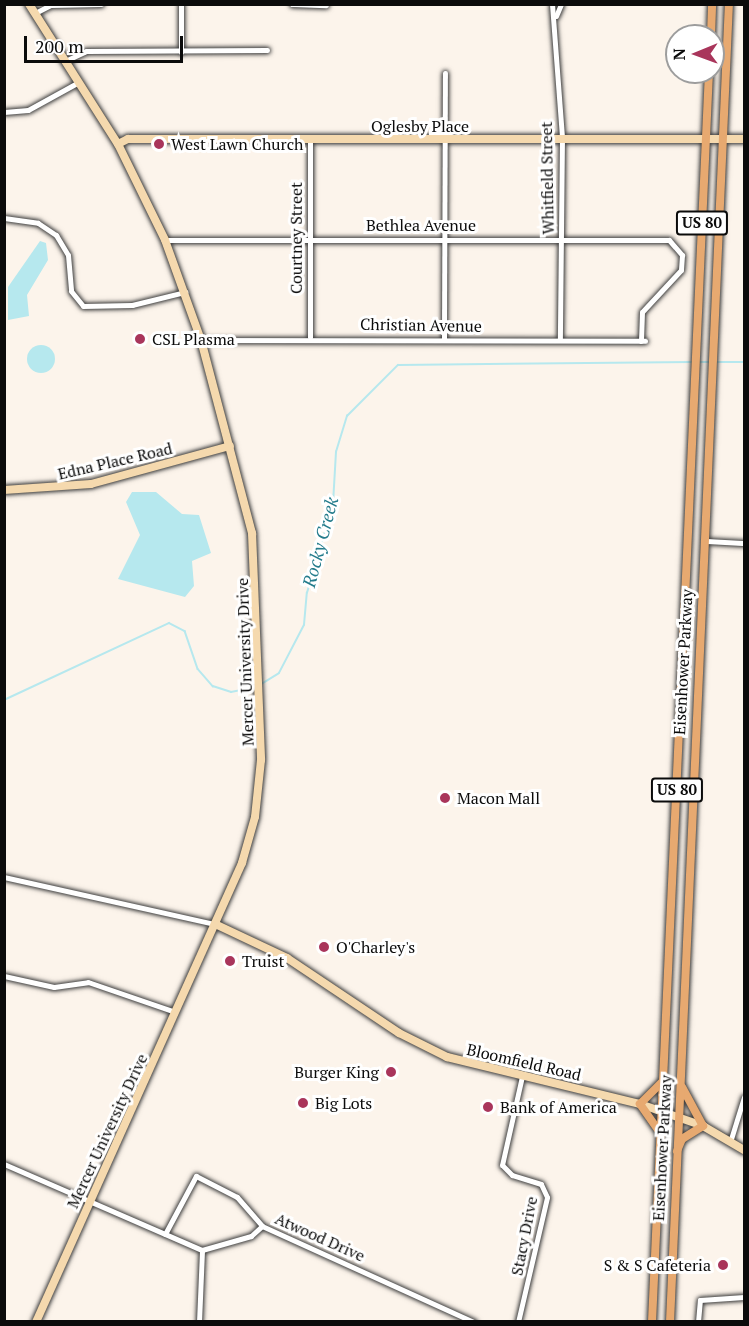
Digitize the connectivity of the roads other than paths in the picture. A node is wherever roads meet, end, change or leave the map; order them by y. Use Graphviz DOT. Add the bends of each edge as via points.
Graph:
graph roads {
  1 [pos="29,4"];
  2 [pos="101,4"];
  3 [pos="181,4"];
  4 [pos="292,4"];
  5 [pos="552,4"];
  6 [pos="561,4"];
  7 [pos="712,4"];
  8 [pos="729,4"];
  9 [pos="326,5"];
  10 [pos="35,13"];
  11 [pos="556,16"];
  12 [pos="711,24"];
  13 [pos="267,50"];
  14 [pos="181,52"];
  15 [pos="66,61"];
  16 [pos="445,73"];
  17 [pos="79,82"];
  18 [pos="708,84"];
  19 [pos="4,112"];
  20 [pos="562,137"];
  21 [pos="706,138"];
  22 [pos="723,139"];
  23 [pos="744,139"];
  24 [pos="310,140"];
  25 [pos="443,140"];
  26 [pos="118,144"];
  27 [pos="4,218"];
  28 [pos="310,238"];
  29 [pos="443,239"];
  30 [pos="562,239"];
  31 [pos="165,240"];
  32 [pos="185,292"];
  33 [pos="310,337"];
  34 [pos="444,338"];
  35 [pos="201,340"];
  36 [pos="560,340"];
  37 [pos="643,341"];
  38 [pos="230,446"];
  39 [pos="4,490"];
  40 [pos="705,541"];
  41 [pos="744,543"];
  42 [pos="4,878"];
  43 [pos="215,924"];
  44 [pos="4,976"];
  45 [pos="175,1012"];
  46 [pos="522,1076"];
  47 [pos="664,1079"];
  48 [pos="680,1081"];
  49 [pos="744,1097"];
  50 [pos="640,1104"];
  51 [pos="663,1112"];
  52 [pos="677,1117"];
  53 [pos="703,1126"];
  54 [pos="661,1134"];
  55 [pos="730,1142"];
  56 [pos="744,1150"];
  57 [pos="675,1157"];
  58 [pos="4,1164"];
  59 [pos="89,1202"];
  60 [pos="262,1227"];
  61 [pos="165,1234"];
  62 [pos="202,1250"];
  63 [pos="744,1297"];
  64 [pos="36,1322"];
  65 [pos="199,1322"];
  66 [pos="474,1322"];
  67 [pos="518,1322"];
  68 [pos="652,1322"];
  69 [pos="670,1322"];
  70 [pos="698,1322"];
  1 -- 10 [label="street, Mercer University Drive"];
  2 -- 10 [label="street" via="51,5"];
  3 -- 14 [label="street"];
  4 -- 9 [label="street"];
  5 -- 11 [label="street, Whitfield Street"];
  6 -- 11 [label="street, Whitfield Street"];
  7 -- 12 [label="main road"];
  8 -- 22 [label="main road, Eisenhower Parkway / US 80"];
  10 -- 15 [label="street, Mercer University Drive"];
  11 -- 20 [label="street, Whitfield Street"];
  13 -- 14 [label="street"];
  14 -- 15 [label="street" via="86,51"];
  15 -- 17 [label="street, Mercer University Drive"];
  16 -- 25 [label="street"];
  17 -- 19 [label="street" via="28,110"];
  17 -- 26 [label="street, Mercer University Drive"];
  18 -- 21 [label="main road, Eisenhower Parkway / US 80"];
  20 -- 21 [label="street, Oglesby Place"];
  20 -- 25 [label="street, Oglesby Place"];
  20 -- 30 [label="street, Whitfield Street"];
  21 -- 22 [label="street, Oglesby Place"];
  21 -- 47 [label="main road, Eisenhower Parkway / US 80"];
  22 -- 23 [label="street, Oglesby Place"];
  22 -- 40 [label="main road, Eisenhower Parkway / US 80"];
  24 -- 25 [label="street, Oglesby Place"];
  24 -- 26 [label="street, Oglesby Place" via="128,139"];
  24 -- 28 [label="street, Courtney Street"];
  25 -- 29 [label="street"];
  26 -- 31 [label="street, Mercer University Drive"];
  27 -- 32 [label="street" via="38,223 56,235 68,255 71,291 83,306 132,305"];
  28 -- 29 [label="street, Bethlea Avenue"];
  28 -- 31 [label="street, Bethlea Avenue"];
  28 -- 33 [label="street, Courtney Street"];
  29 -- 30 [label="street, Bethlea Avenue"];
  29 -- 34 [label="street"];
  30 -- 36 [label="street, Whitfield Street"];
  30 -- 37 [label="street, Bethlea Avenue" via="665,240 676,245 681,270 642,312"];
  31 -- 32 [label="street, Mercer University Drive"];
  32 -- 35 [label="street, Mercer University Drive"];
  33 -- 34 [label="street, Christian Avenue"];
  33 -- 35 [label="street, Christian Avenue"];
  34 -- 36 [label="street, Christian Avenue"];
  35 -- 38 [label="street, Mercer University Drive"];
  36 -- 37 [label="street, Christian Avenue"];
  38 -- 39 [label="street, Edna Place Road" via="91,483"];
  38 -- 43 [label="street, Mercer University Drive" via="252,533 261,716 255,817"];
  40 -- 41 [label="street"];
  40 -- 48 [label="main road, Eisenhower Parkway / US 80"];
  42 -- 43 [label="street"];
  43 -- 45 [label="street, Mercer University Drive"];
  43 -- 46 [label="street, Bloomfield Road" via="287,958 417,1043 479,1068"];
  44 -- 45 [label="street" via="54,987 88,982"];
  45 -- 59 [label="street, Mercer University Drive"];
  46 -- 50 [label="street, Bloomfield Road"];
  46 -- 67 [label="street, Stacy Drive" via="502,1165 512,1175 541,1184 547,1197"];
  47 -- 50 [label="main road"];
  47 -- 51 [label="main road, Eisenhower Parkway / US 80"];
  48 -- 52 [label="main road, Eisenhower Parkway / US 80"];
  48 -- 53 [label="main road" via="684,1100"];
  49 -- 55 [label="street"];
  50 -- 51 [label="street, Bloomfield Road"];
  50 -- 54 [label="main road"];
  51 -- 52 [label="street, Bloomfield Road"];
  51 -- 54 [label="main road, Eisenhower Parkway / US 80"];
  52 -- 53 [label="street, Bloomfield Road"];
  52 -- 57 [label="main road, Eisenhower Parkway / US 80"];
  53 -- 55 [label="street, Bloomfield Road"];
  53 -- 57 [label="main road" via="682,1139"];
  54 -- 68 [label="main road, Eisenhower Parkway / US 80"];
  55 -- 56 [label="street, Bloomfield Road"];
  57 -- 69 [label="main road, Eisenhower Parkway / US 80"];
  58 -- 59 [label="street"];
  59 -- 61 [label="street"];
  59 -- 64 [label="street, Mercer University Drive"];
  60 -- 61 [label="street" via="237,1197 196,1176"];
  60 -- 62 [label="street, Atwood Drive" via="251,1236"];
  60 -- 66 [label="street, Atwood Drive"];
  61 -- 62 [label="street"];
  62 -- 65 [label="street"];
  63 -- 70 [label="street" via="699,1300"];
}
